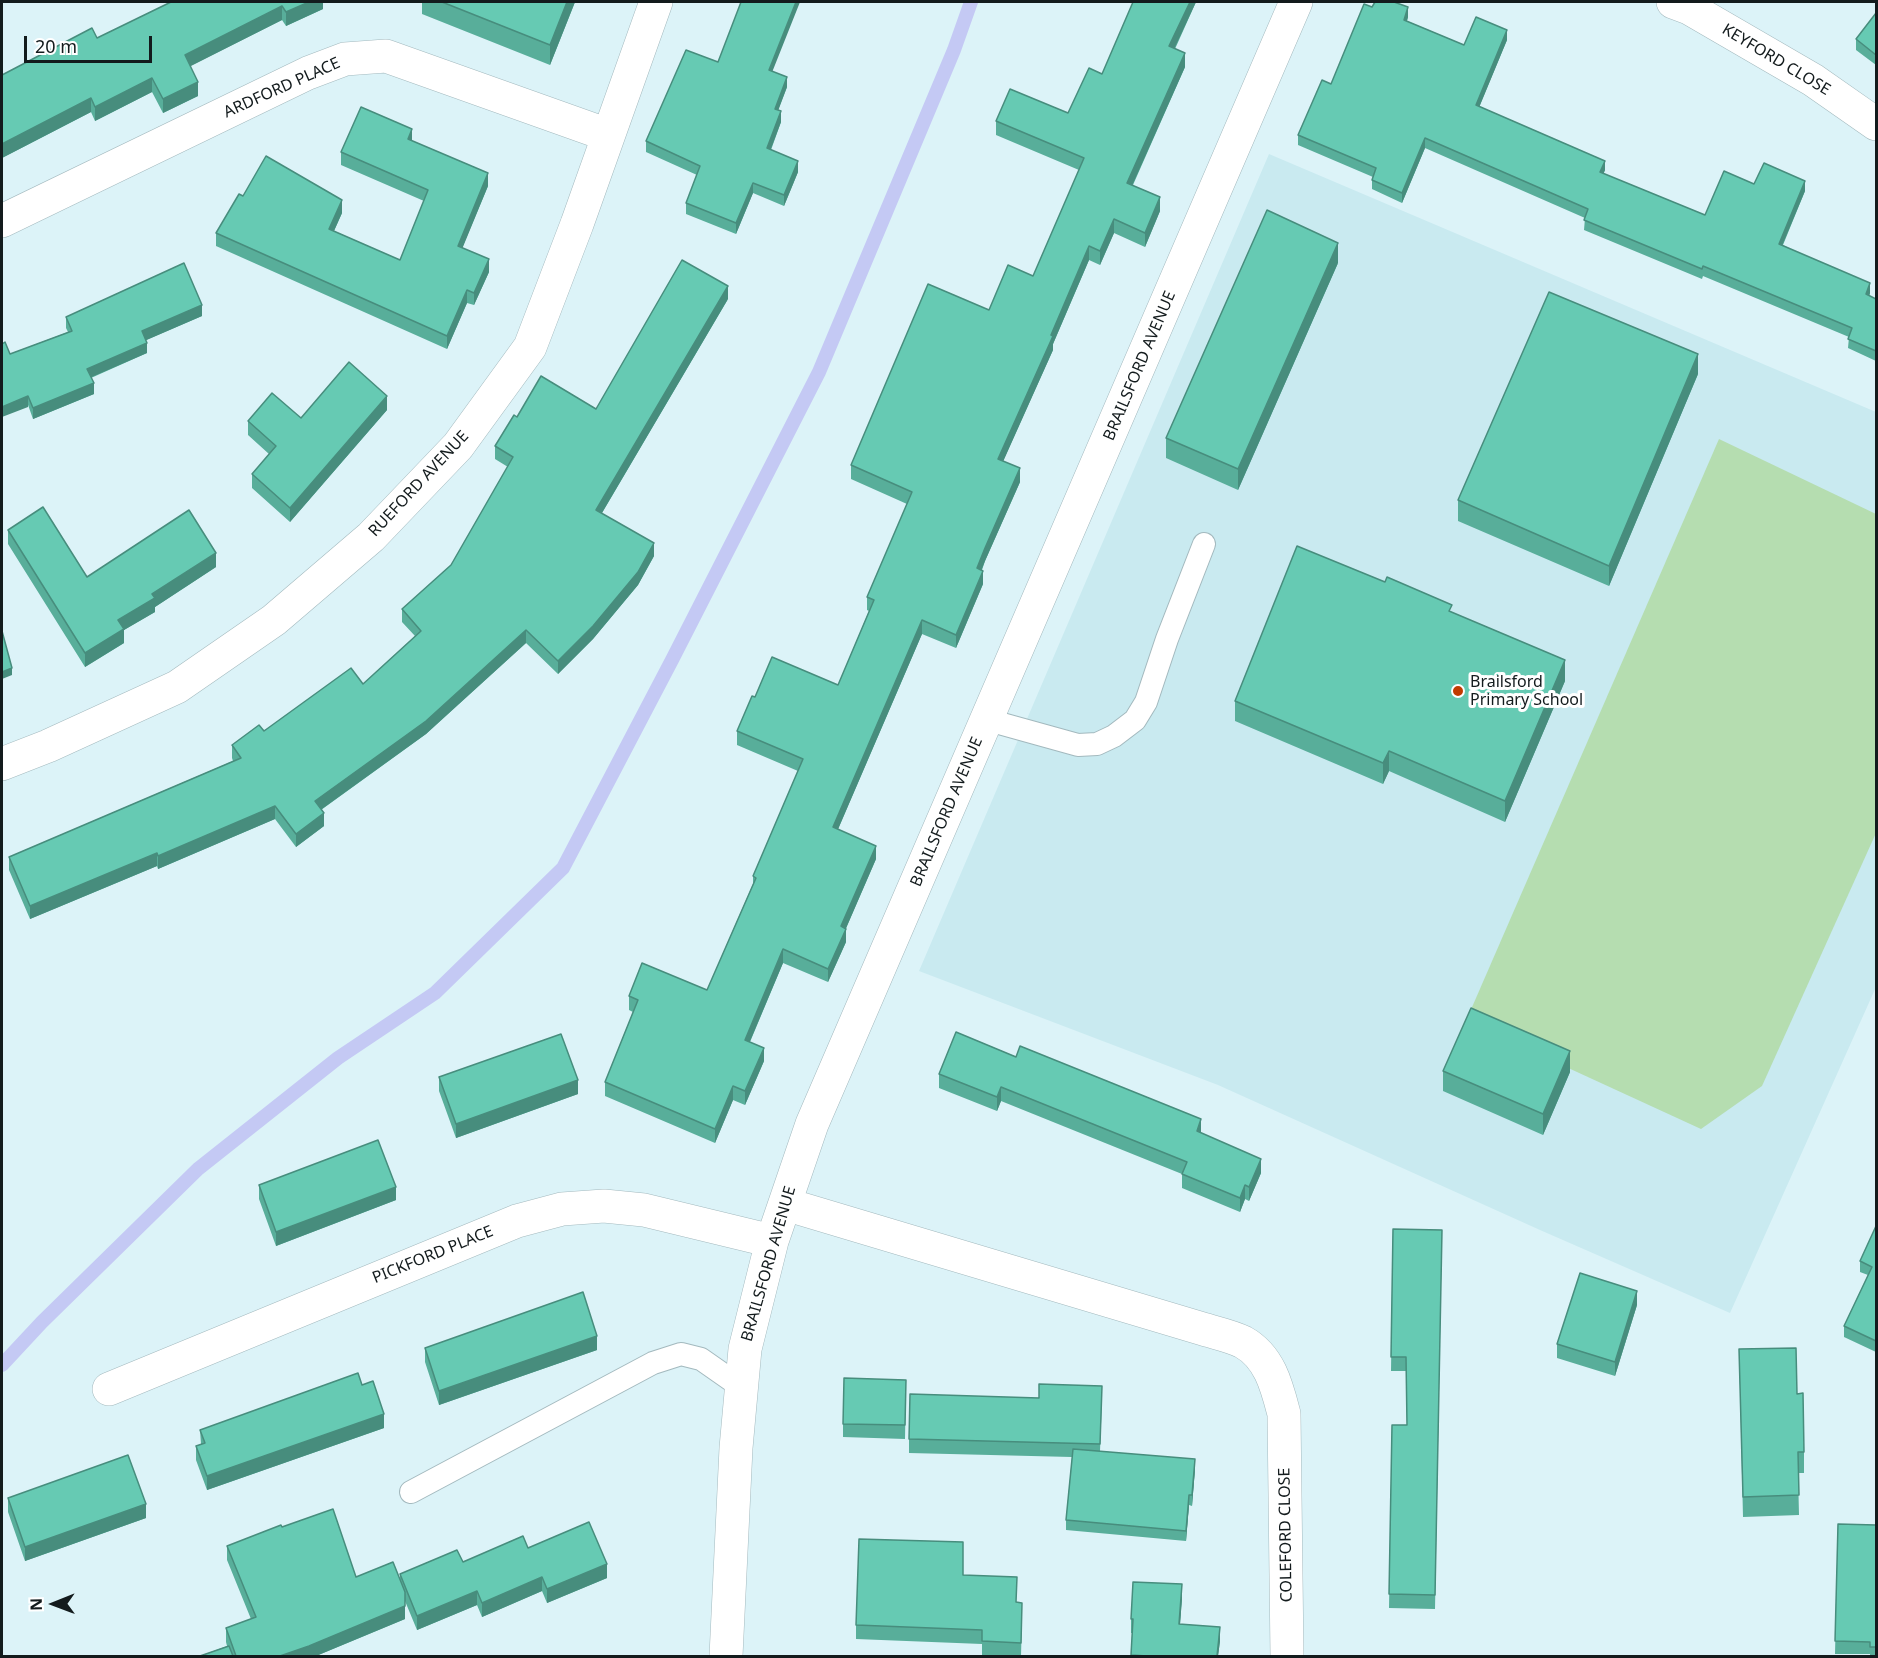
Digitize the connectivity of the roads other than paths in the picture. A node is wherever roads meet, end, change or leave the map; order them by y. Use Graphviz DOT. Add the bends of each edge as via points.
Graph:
graph roads {
  1 [pos="656,2"];
  2 [pos="1296,2"];
  3 [pos="1673,2"];
  4 [pos="1876,124"];
  5 [pos="608,135"];
  6 [pos="2,221"];
  7 [pos="1204,544"];
  8 [pos="988,720"];
  9 [pos="2,764"];
  10 [pos="785,1204"];
  11 [pos="772,1241"];
  12 [pos="741,1387"];
  13 [pos="109,1389"];
  14 [pos="411,1492"];
  15 [pos="726,1656"];
  16 [pos="1287,1656"];
  1 -- 5 [label="street, RUEFORD AVENUE"];
  2 -- 8 [label="street, BRAILSFORD AVENUE"];
  3 -- 4 [label="street, KEYFORD CLOSE" via="1813,80"];
  5 -- 6 [label="street, ARDFORD PLACE" via="386,56 345,59 308,73"];
  5 -- 9 [label="street, RUEFORD AVENUE" via="530,347 458,446 370,537 274,620 177,687"];
  7 -- 8 [label="lane" via="1146,702 1135,720 1097,744 1078,745"];
  8 -- 10 [label="street, BRAILSFORD AVENUE" via="812,1124"];
  10 -- 11 [label="street, BRAILSFORD AVENUE"];
  10 -- 16 [label="street, COLEFORD CLOSE" via="1243,1342 1264,1358 1277,1385 1284,1414"];
  11 -- 12 [label="street, BRAILSFORD AVENUE" via="745,1349"];
  11 -- 13 [label="street, PICKFORD PLACE" via="644,1210 604,1206 562,1209 517,1221"];
  12 -- 14 [label="lane" via="701,1359 681,1354 653,1363"];
  12 -- 15 [label="street, BRAILSFORD AVENUE"];
}
